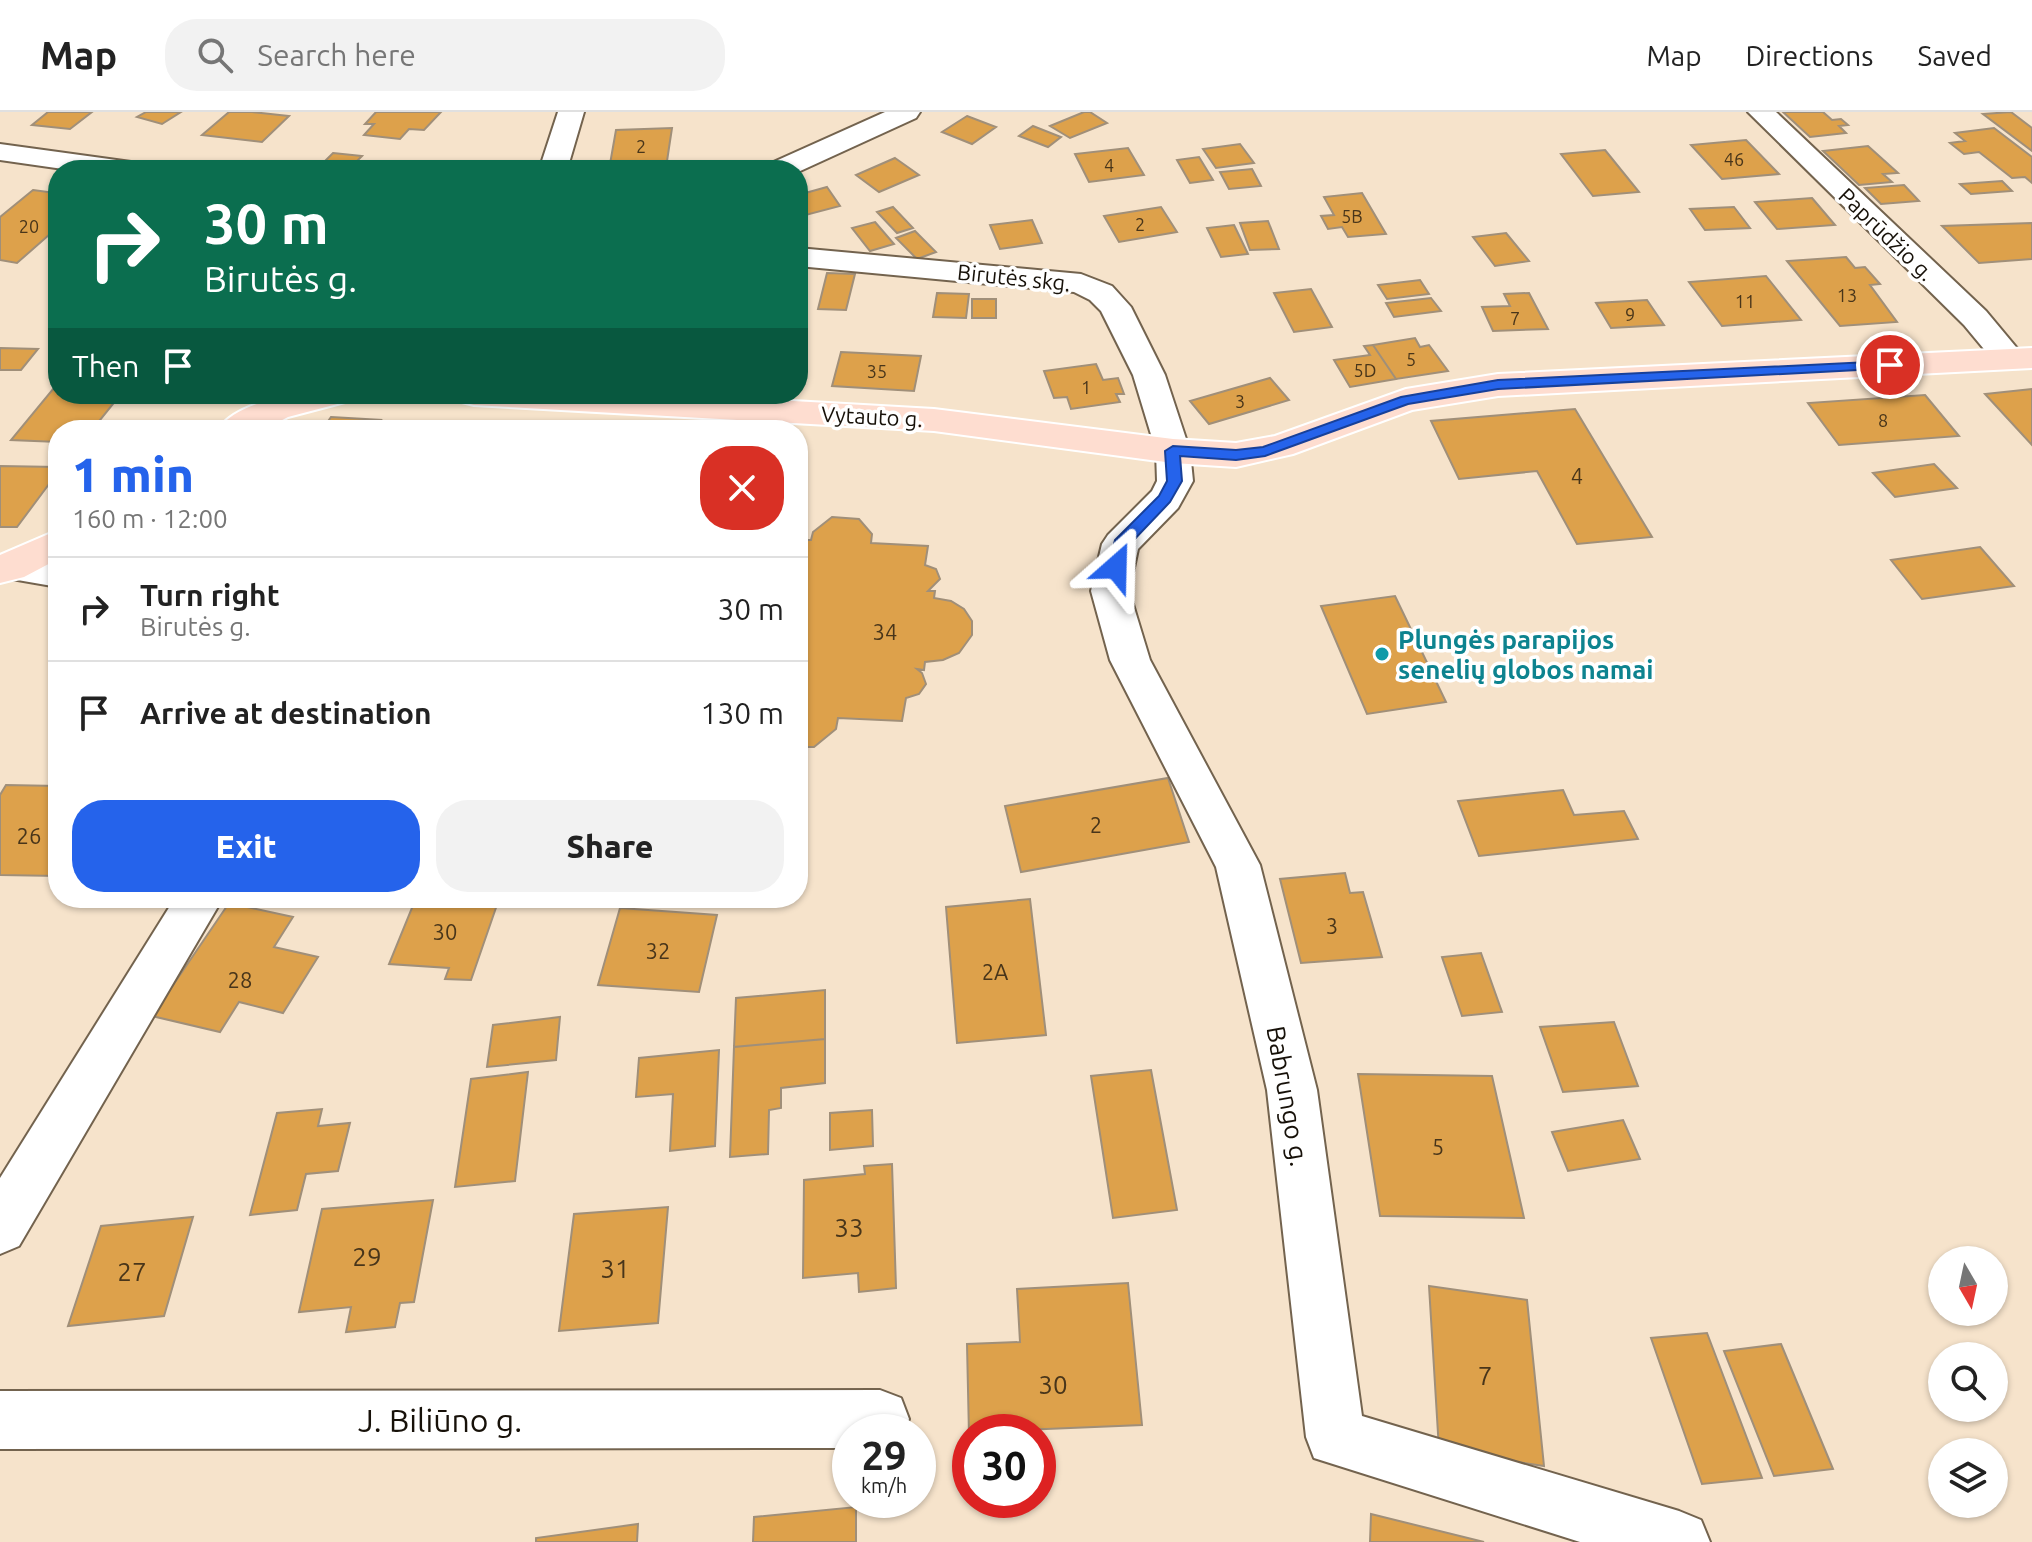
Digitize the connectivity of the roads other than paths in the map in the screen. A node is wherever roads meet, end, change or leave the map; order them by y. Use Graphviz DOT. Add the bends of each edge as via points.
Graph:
graph roads {
  1 [pos="571,112"];
  2 [pos="907,112"];
  3 [pos="1761,112"];
  4 [pos="0,152"];
  5 [pos="58,160"];
  6 [pos="556,160"];
  7 [pos="801,160"];
  8 [pos="808,258"];
  9 [pos="2021,359"];
  10 [pos="295,404"];
  11 [pos="651,404"];
  12 [pos="255,420"];
  13 [pos="1173,451"];
  14 [pos="48,548"];
  15 [pos="5,568"];
  16 [pos="48,572"];
  17 [pos="194,908"];
  18 [pos="0,1227"];
  19 [pos="832,1419"];
  20 [pos="0,1420"];
  21 [pos="1679,1542"];
  1 -- 6 [label="street"];
  2 -- 7 [label="street"];
  3 -- 9 [label="street, Paprūdžio g."];
  4 -- 5 [label="street"];
  8 -- 13 [label="street, Birutės skg." via="1052,279 1081,283 1101,293 1115,307 1149,375"];
  9 -- 13 [label="main road, Vytauto g." via="1498,385 1406,400 1265,451"];
  10 -- 12 [label="main road"];
  11 -- 13 [label="main road, Vytauto g." via="934,420"];
  13 -- 21 [label="street, Babrungo g." via="1175,481 1165,499 1121,544 1110,591 1130,660 1238,865 1292,1090 1335,1437"];
  14 -- 15 [label="main road"];
  15 -- 16 [label="street"];
  17 -- 18 [label="street"];
  19 -- 20 [label="street, J. Biliūno g."];
}
